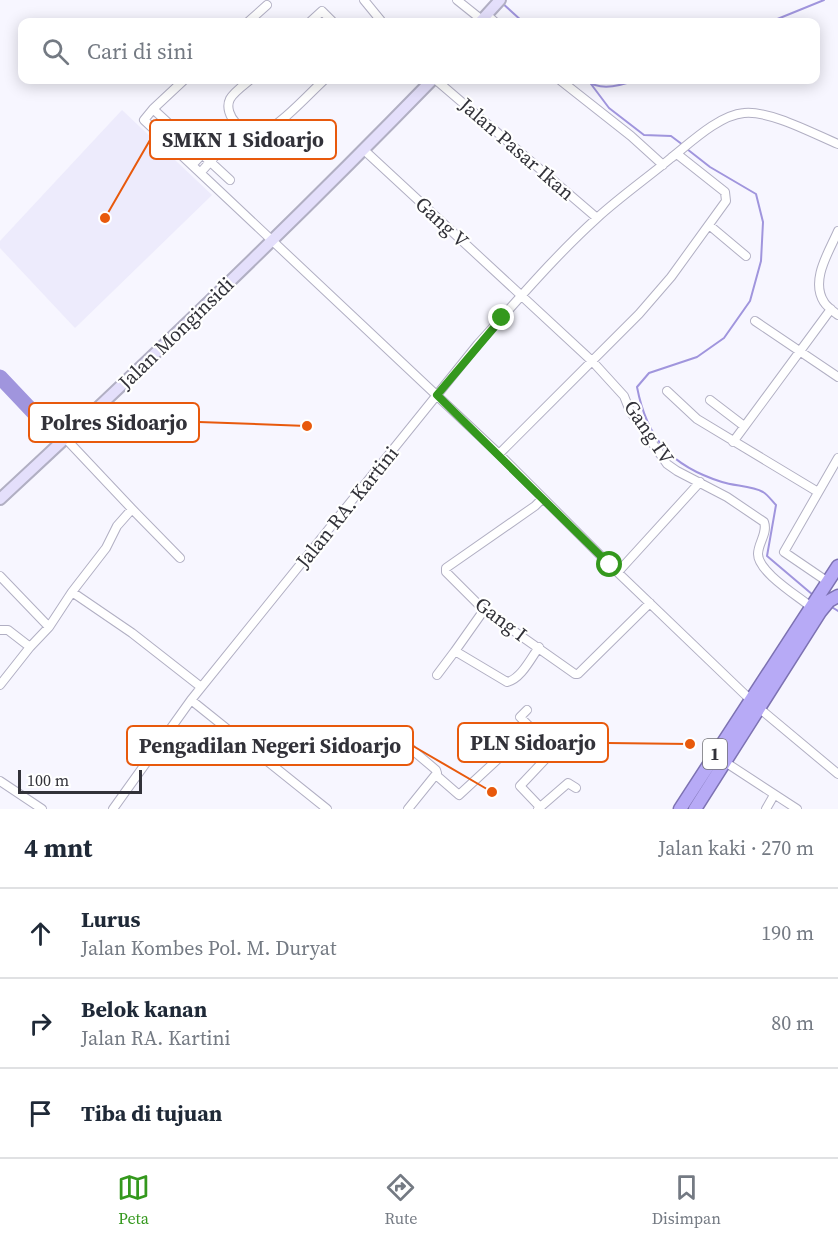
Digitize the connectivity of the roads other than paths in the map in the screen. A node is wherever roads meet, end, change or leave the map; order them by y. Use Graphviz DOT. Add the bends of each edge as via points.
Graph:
graph roads {
  1 [pos="364,0"];
  2 [pos="458,0"];
  3 [pos="500,0"];
  4 [pos="267,5"];
  5 [pos="252,18"];
  6 [pos="314,18"];
  7 [pos="329,18"];
  8 [pos="379,18"];
  9 [pos="485,18"];
  10 [pos="487,18"];
  11 [pos="180,84"];
  12 [pos="246,84"];
  13 [pos="320,84"];
  14 [pos="430,84"];
  15 [pos="439,84"];
  16 [pos="565,84"];
  17 [pos="153,109"];
  18 [pos="232,118"];
  19 [pos="243,131"];
  20 [pos="838,144"];
  21 [pos="363,150"];
  22 [pos="678,152"];
  23 [pos="202,153"];
  24 [pos="211,162"];
  25 [pos="193,164"];
  26 [pos="663,165"];
  27 [pos="201,172"];
  28 [pos="230,180"];
  29 [pos="597,218"];
  30 [pos="709,225"];
  31 [pos="838,231"];
  32 [pos="272,239"];
  33 [pos="746,256"];
  34 [pos="521,295"];
  35 [pos="831,309"];
  36 [pos="838,315"];
  37 [pos="755,321"];
  38 [pos="800,350"];
  39 [pos="593,362"];
  40 [pos="838,377"];
  41 [pos="667,391"];
  42 [pos="437,395"];
  43 [pos="710,400"];
  44 [pos="744,426"];
  45 [pos="66,438"];
  46 [pos="733,442"];
  47 [pos="499,454"];
  48 [pos="838,458"];
  49 [pos="700,482"];
  50 [pos="818,492"];
  51 [pos="543,498"];
  52 [pos="0,499"];
  53 [pos="132,509"];
  54 [pos="180,558"];
  55 [pos="838,566"];
  56 [pos="618,572"];
  57 [pos="0,576"];
  58 [pos="72,592"];
  59 [pos="838,596"];
  60 [pos="819,599"];
  61 [pos="650,603"];
  62 [pos="484,610"];
  63 [pos="49,627"];
  64 [pos="0,630"];
  65 [pos="30,647"];
  66 [pos="539,647"];
  67 [pos="455,651"];
  68 [pos="437,675"];
  69 [pos="2,679"];
  70 [pos="201,687"];
  71 [pos="191,700"];
  72 [pos="755,703"];
  73 [pos="527,710"];
  74 [pos="390,731"];
  75 [pos="524,735"];
  76 [pos="555,750"];
  77 [pos="547,758"];
  78 [pos="725,762"];
  79 [pos="838,774"];
  80 [pos="436,775"];
  81 [pos="0,781"];
  82 [pos="576,788"];
  83 [pos="774,795"];
  84 [pos="539,808"];
  85 [pos="42,809"];
  86 [pos="113,809"];
  87 [pos="327,809"];
  88 [pos="408,809"];
  89 [pos="680,809"];
  90 [pos="695,809"];
  91 [pos="766,809"];
  92 [pos="797,809"];
  1 -- 8 [label="street"];
  2 -- 9 [label="street"];
  3 -- 10 [label="main road"];
  4 -- 5 [label="street"];
  6 -- 7 [label="street" via="322,11"];
  11 -- 17 [label="street"];
  12 -- 18 [label="street" via="231,98"];
  13 -- 19 [label="street" via="273,128 256,134"];
  14 -- 21 [label="main road, Jalan Monginsidi"];
  15 -- 29 [label="street, Jalan Pasar Ikan"];
  16 -- 26 [label="street"];
  17 -- 23 [label="street"];
  17 -- 25 [label="street" via="144,120"];
  18 -- 19 [label="street"];
  18 -- 23 [label="street" via="231,124"];
  19 -- 24 [label="street"];
  20 -- 22 [label="street, Jalan RA. Kartini" via="782,120 744,112 729,117"];
  21 -- 32 [label="main road, Jalan Monginsidi"];
  21 -- 34 [label="street, Gang V"];
  22 -- 26 [label="street, Jalan RA. Kartini"];
  22 -- 30 [label="street" via="727,195"];
  23 -- 24 [label="street"];
  23 -- 25 [label="street"];
  24 -- 27 [label="street"];
  24 -- 28 [label="street"];
  25 -- 27 [label="street"];
  26 -- 29 [label="street, Jalan RA. Kartini"];
  27 -- 32 [label="street"];
  29 -- 34 [label="street, Jalan RA. Kartini"];
  30 -- 33 [label="street"];
  30 -- 39 [label="street" via="671,278"];
  31 -- 35 [label="street" via="820,271 820,293"];
  32 -- 42 [label="street"];
  32 -- 45 [label="main road, Jalan Monginsidi"];
  34 -- 39 [label="street, Gang IV"];
  34 -- 42 [label="street, Jalan RA. Kartini"];
  35 -- 36 [label="street"];
  35 -- 38 [label="street"];
  37 -- 38 [label="street"];
  38 -- 40 [label="street"];
  38 -- 44 [label="street"];
  39 -- 47 [label="street"];
  39 -- 49 [label="street, Gang IV" via="624,396 667,464"];
  41 -- 46 [label="street" via="697,419"];
  42 -- 47 [label="street"];
  42 -- 70 [label="street, Jalan RA. Kartini"];
  43 -- 44 [label="street"];
  44 -- 46 [label="street"];
  45 -- 52 [label="main road, Jalan Monginsidi"];
  45 -- 53 [label="street"];
  46 -- 50 [label="street"];
  47 -- 51 [label="street"];
  48 -- 50 [label="street"];
  49 -- 56 [label="street"];
  49 -- 60 [label="street, Gang IV" via="764,522 766,528 758,553 773,578"];
  50 -- 60 [label="street" via="784,552"];
  51 -- 56 [label="street"];
  51 -- 62 [label="street, Gang I" via="447,568 446,572"];
  53 -- 54 [label="street"];
  53 -- 58 [label="street"];
  55 -- 60 [label="highway, 1"];
  56 -- 61 [label="street"];
  57 -- 63 [label="street"];
  58 -- 63 [label="street"];
  58 -- 70 [label="street"];
  59 -- 60 [label="highway, 1" via="829,601"];
  60 -- 72 [label="highway, 1"];
  61 -- 66 [label="street, Gang I" via="578,674"];
  61 -- 72 [label="street"];
  62 -- 66 [label="street, Gang I"];
  62 -- 67 [label="street"];
  63 -- 65 [label="street"];
  64 -- 65 [label="street" via="8,630"];
  65 -- 69 [label="street"];
  66 -- 67 [label="street" via="518,675 507,682"];
  67 -- 68 [label="street"];
  70 -- 71 [label="street, Jalan RA. Kartini"];
  71 -- 86 [label="street, Jalan RA. Kartini"];
  71 -- 87 [label="street"];
  72 -- 78 [label="highway, 1"];
  72 -- 79 [label="street"];
  72 -- 89 [label="highway, 1"];
  73 -- 75 [label="street" via="520,717 532,726"];
  74 -- 80 [label="street" via="436,770"];
  75 -- 77 [label="street"];
  75 -- 80 [label="street" via="459,795"];
  76 -- 77 [label="street"];
  77 -- 84 [label="street" via="520,786"];
  78 -- 83 [label="street"];
  78 -- 90 [label="highway, 1"];
  80 -- 88 [label="street"];
  81 -- 85 [label="street"];
  82 -- 84 [label="street" via="568,783"];
  83 -- 91 [label="street"];
  83 -- 92 [label="street"];
}
